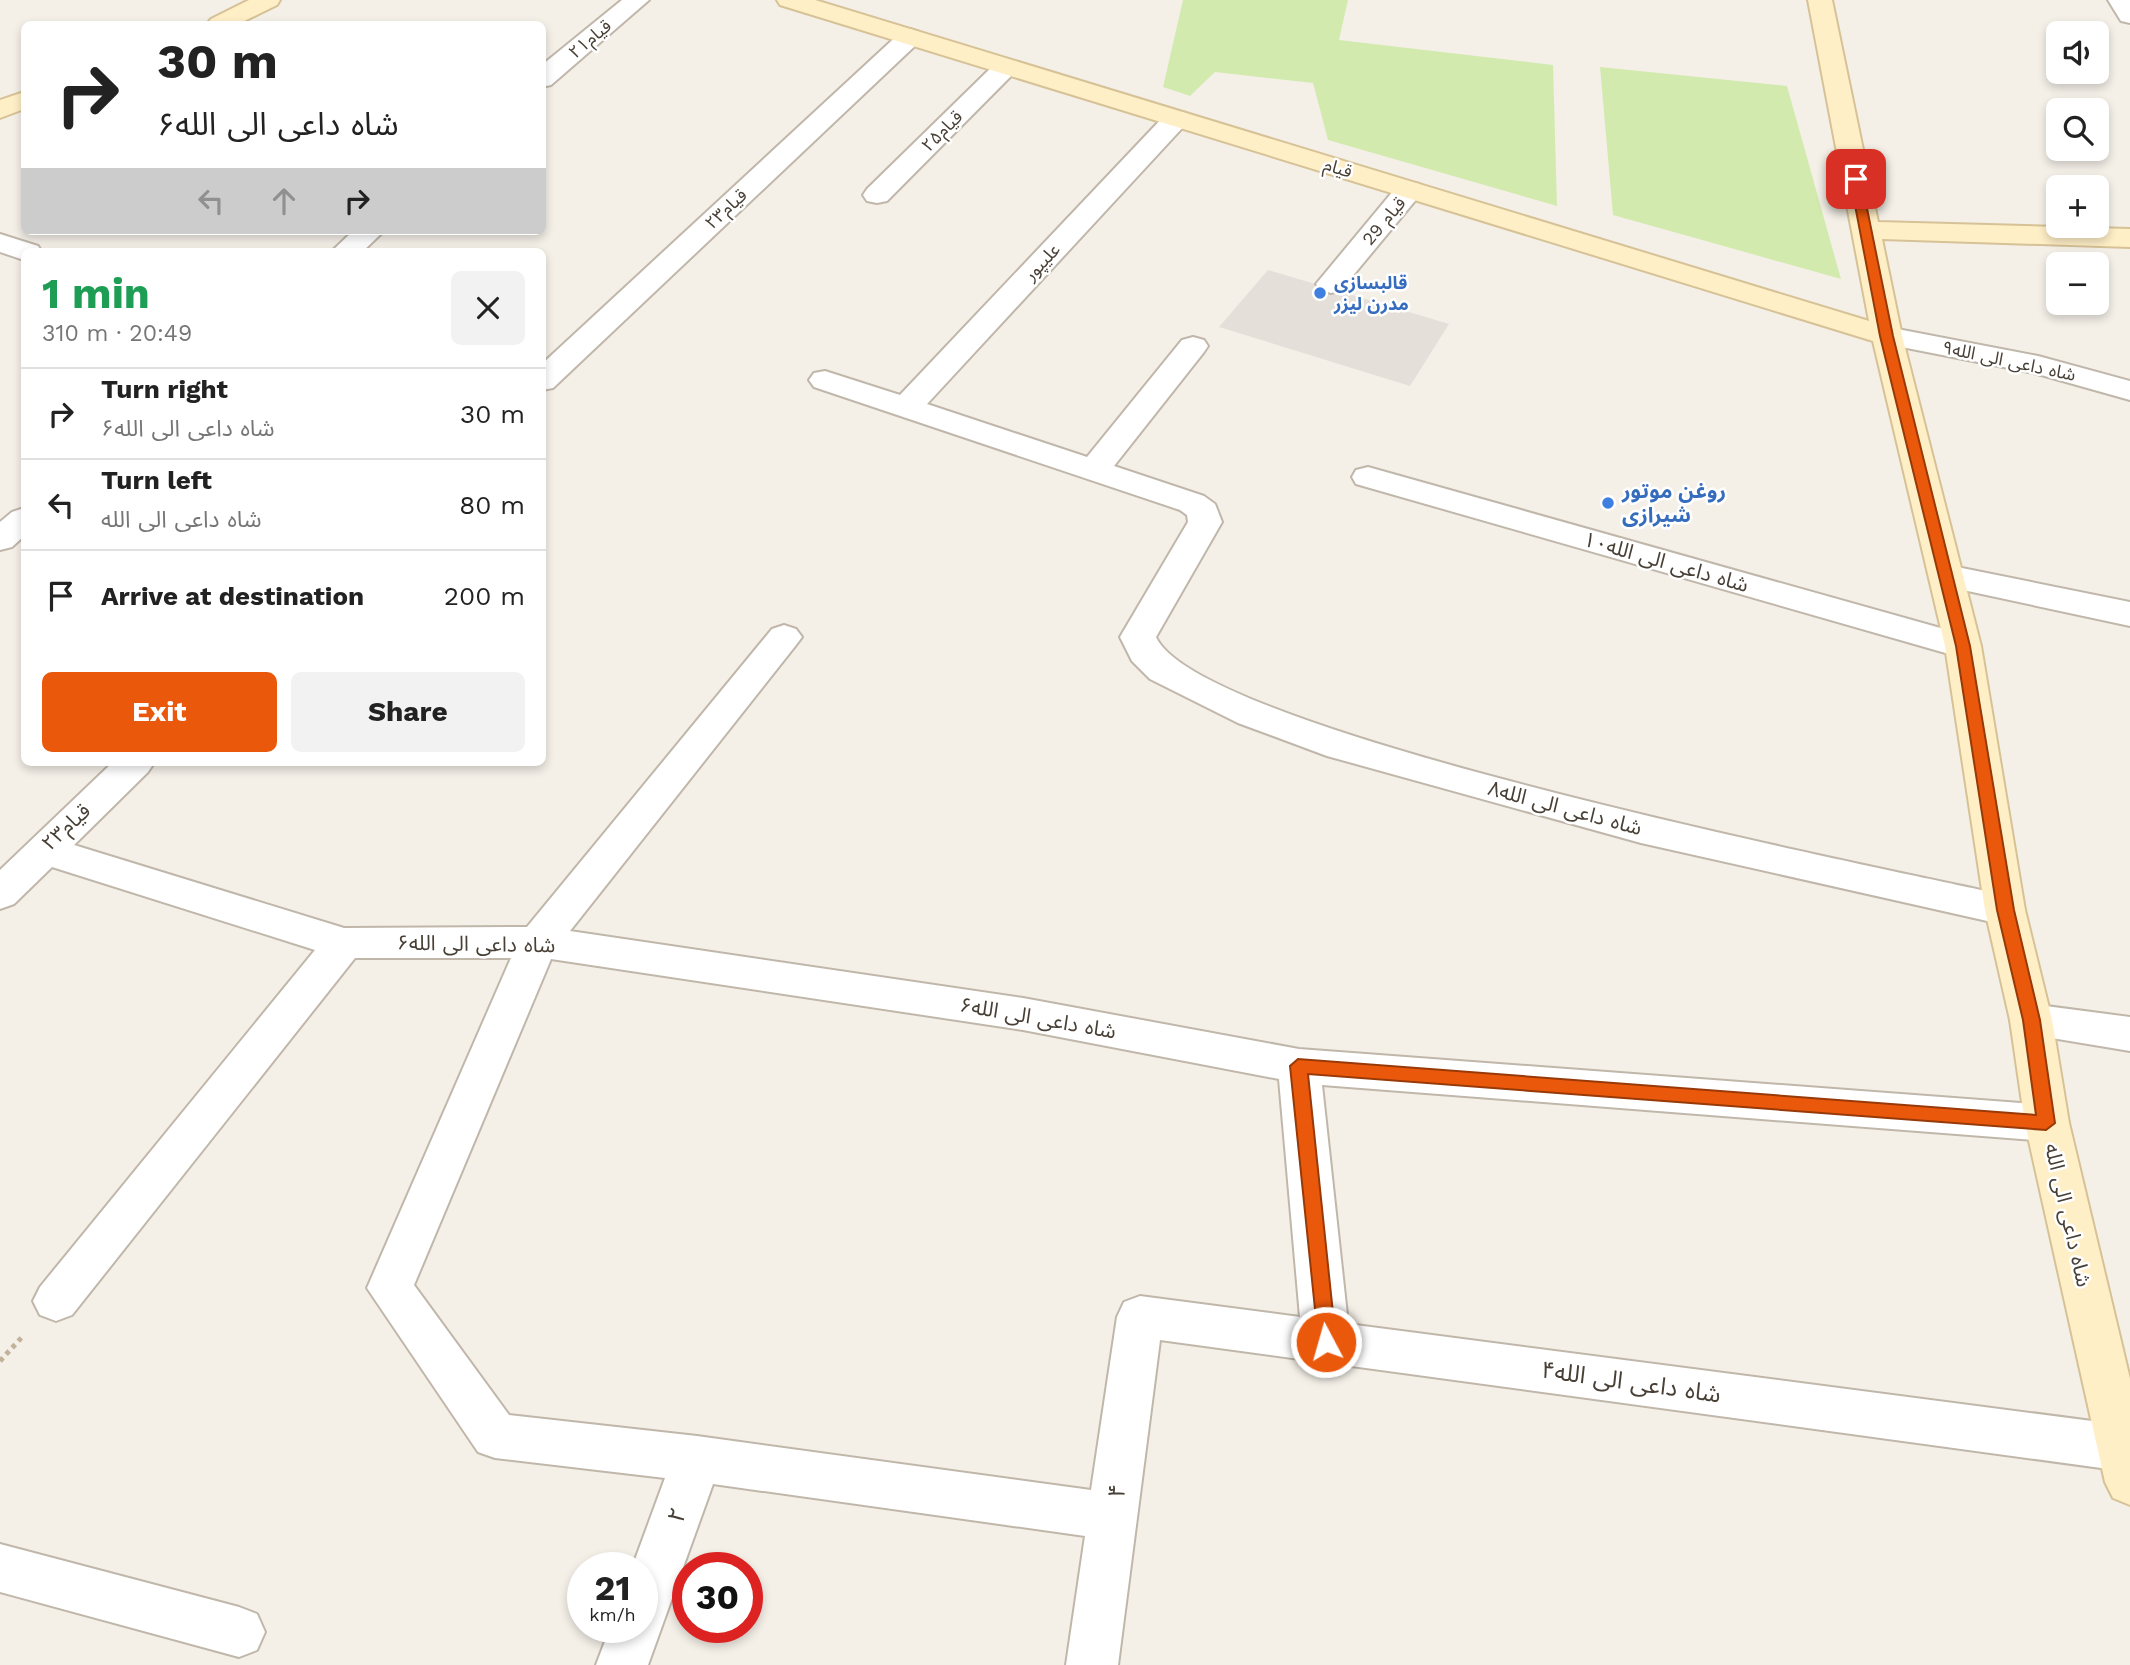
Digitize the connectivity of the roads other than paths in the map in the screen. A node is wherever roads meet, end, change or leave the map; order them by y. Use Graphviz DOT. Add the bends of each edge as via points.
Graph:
graph roads {
  1 [pos="268,0"];
  2 [pos="637,0"];
  3 [pos="789,0"];
  4 [pos="1820,0"];
  5 [pos="2120,0"];
  6 [pos="2130,16"];
  7 [pos="230,21"];
  8 [pos="910,37"];
  9 [pos="1006,67"];
  10 [pos="546,76"];
  11 [pos="21,101"];
  12 [pos="0,110"];
  13 [pos="1176,119"];
  14 [pos="1409,190"];
  15 [pos="877,195"];
  16 [pos="1866,230"];
  17 [pos="365,235"];
  18 [pos="2130,239"];
  19 [pos="0,243"];
  20 [pos="350,248"];
  21 [pos="21,250"];
  22 [pos="1331,284"];
  23 [pos="1887,336"];
  24 [pos="1193,346"];
  25 [pos="546,377"];
  26 [pos="825,380"];
  27 [pos="2130,391"];
  28 [pos="907,406"];
  29 [pos="1094,468"];
  30 [pos="1368,477"];
  31 [pos="21,522"];
  32 [pos="0,539"];
  33 [pos="1947,576"];
  34 [pos="2130,614"];
  35 [pos="784,637"];
  36 [pos="1963,646"];
  37 [pos="132,766"];
  38 [pos="42,850"];
  39 [pos="0,894"];
  40 [pos="2006,910"];
  41 [pos="538,942"];
  42 [pos="344,943"];
  43 [pos="2031,1020"];
  44 [pos="2130,1034"];
  45 [pos="1298,1066"];
  46 [pos="2046,1123"];
  47 [pos="56,1301"];
  48 [pos="1140,1317"];
  49 [pos="1326,1342"];
  50 [pos="697,1459"];
  51 [pos="2127,1465"];
  52 [pos="1114,1517"];
  53 [pos="658,1566"];
  54 [pos="0,1568"];
  55 [pos="239,1632"];
  56 [pos="630,1643"];
  57 [pos="622,1665"];
  58 [pos="1092,1665"];
  1 -- 7 [label="street"];
  2 -- 10 [label="street, قیام۲۱"];
  3 -- 8 [label="street, قیام"];
  4 -- 16 [label="street, شاه داعی الی الله"];
  5 -- 6 [label="street"];
  8 -- 9 [label="street, قیام"];
  8 -- 25 [label="street, قیام۲۳"];
  9 -- 13 [label="street, قیام"];
  9 -- 15 [label="street, قیام۲۵"];
  11 -- 12 [label="street"];
  13 -- 14 [label="street, قیام"];
  13 -- 28 [label="street, علیپور"];
  14 -- 22 [label="street, قیام 29"];
  14 -- 23 [label="street, قیام"];
  16 -- 18 [label="street"];
  16 -- 23 [label="street, شاه داعی الی الله"];
  17 -- 20 [label="street"];
  19 -- 21 [label="street"];
  23 -- 27 [label="street, شاه داعی الی الله۹" via="2038,365"];
  23 -- 33 [label="street, شاه داعی الی الله"];
  24 -- 29 [label="street"];
  26 -- 28 [label="street"];
  28 -- 29 [label="street"];
  29 -- 40 [label="street, شاه داعی الی الله۸" via="1203,511 1205,522 1138,637 1145,653 1163,670 1251,715 1340,747 1641,829"];
  30 -- 36 [label="street, شاه داعی الی الله۱۰"];
  31 -- 32 [label="street"];
  33 -- 34 [label="street"];
  33 -- 36 [label="street, شاه داعی الی الله"];
  35 -- 41 [label="street"];
  36 -- 40 [label="street, شاه داعی الی الله"];
  37 -- 38 [label="street, قیام۲۳"];
  38 -- 39 [label="street, قیام۲۳"];
  38 -- 42 [label="street, شاه داعی الی الله۶"];
  40 -- 43 [label="street, شاه داعی الی الله"];
  41 -- 42 [label="street, شاه داعی الی الله۶"];
  41 -- 45 [label="street, شاه داعی الی الله۶" via="1023,1014"];
  41 -- 50 [label="street" via="390,1288 495,1436"];
  42 -- 47 [label="street"];
  43 -- 44 [label="street"];
  43 -- 46 [label="street, شاه داعی الی الله"];
  45 -- 46 [label="street, شاه داعی الی الله۶"];
  45 -- 49 [label="street"];
  46 -- 51 [label="street, شاه داعی الی الله"];
  48 -- 49 [label="street, شاه داعی الی الله۴"];
  48 -- 52 [label="street, ۴"];
  49 -- 51 [label="street, شاه داعی الی الله۴"];
  50 -- 52 [label="street"];
  50 -- 53 [label="street, ۲"];
  52 -- 58 [label="street, ۴"];
  54 -- 55 [label="street"];
  56 -- 57 [label="street"];
}
